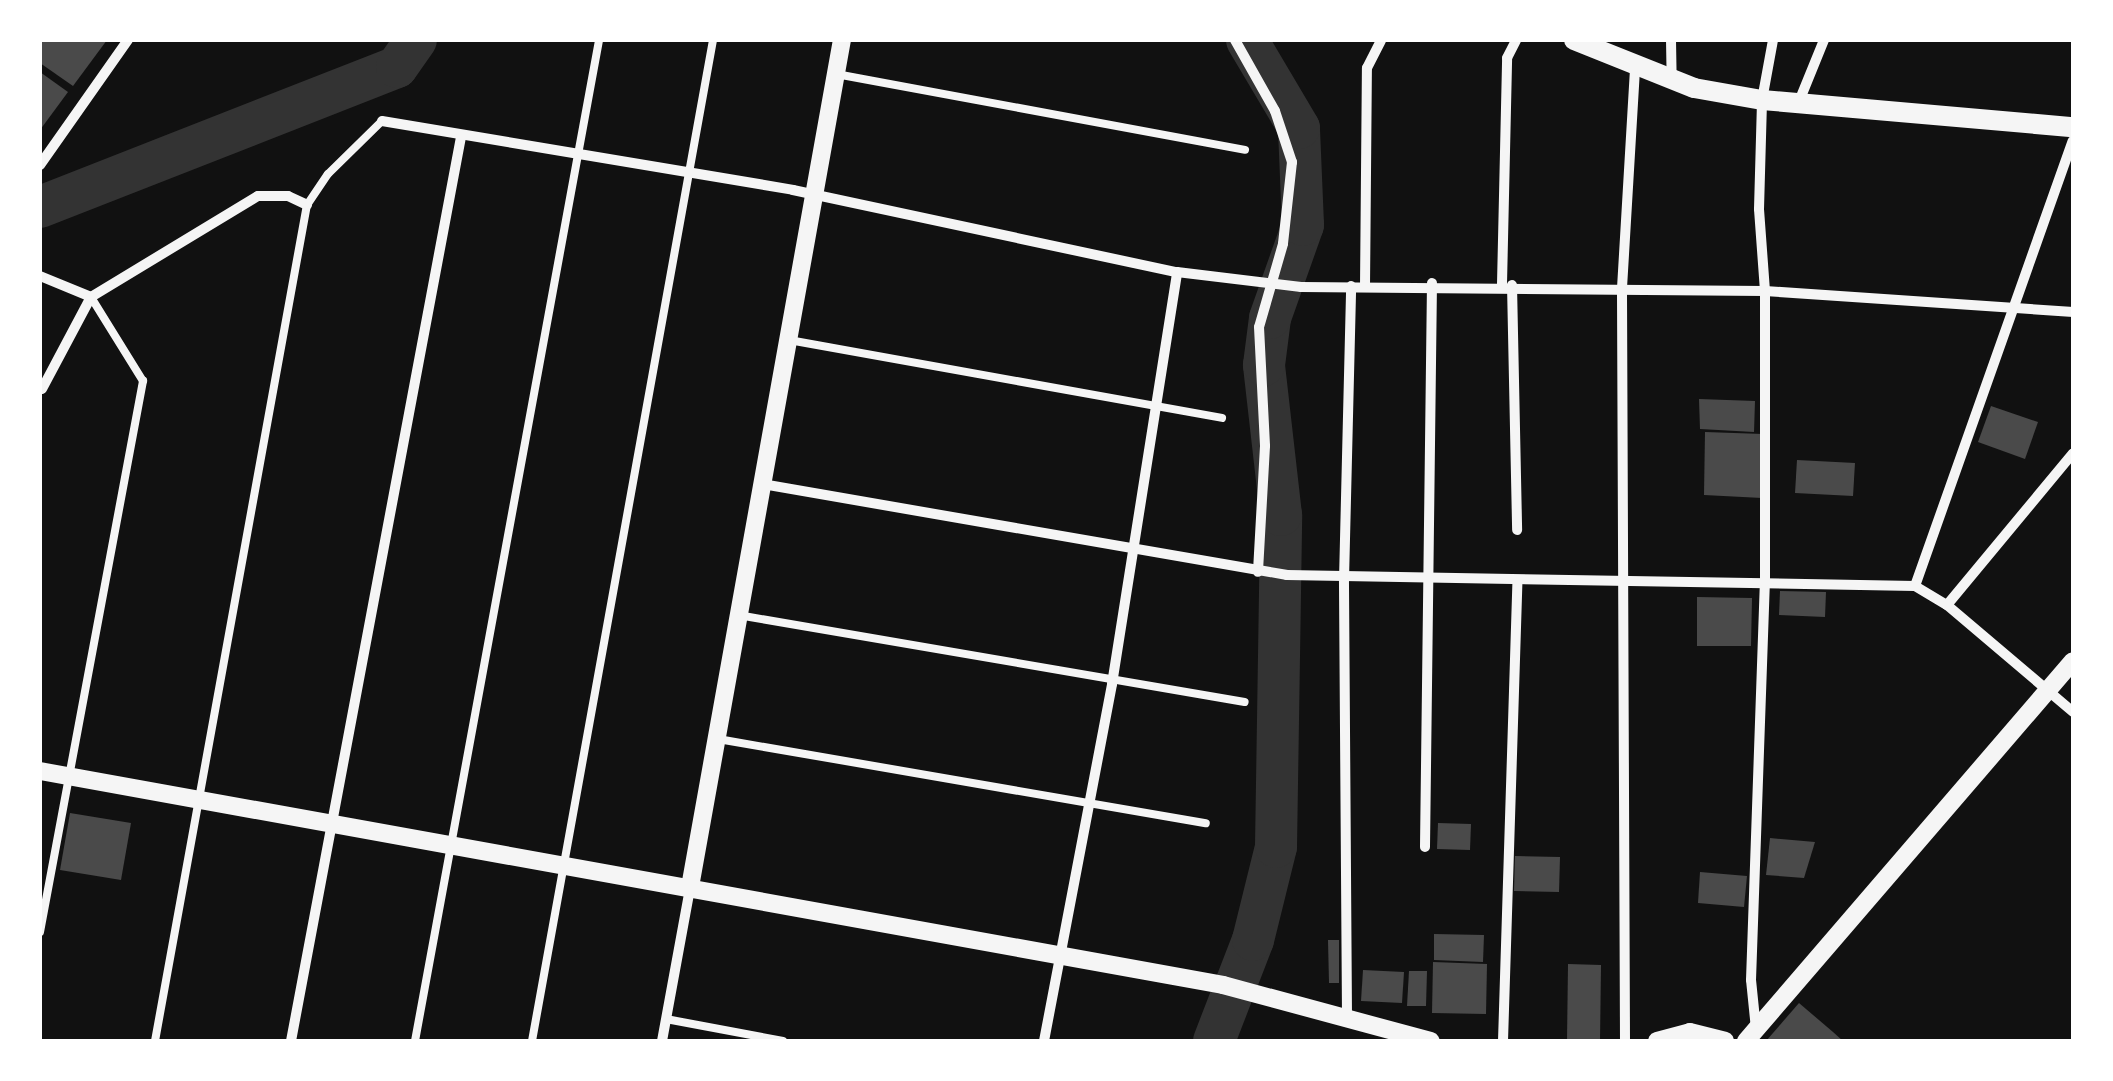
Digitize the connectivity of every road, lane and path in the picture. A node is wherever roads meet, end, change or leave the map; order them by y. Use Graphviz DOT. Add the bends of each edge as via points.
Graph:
graph roads {
  1 [pos="128,40"];
  2 [pos="598,40"];
  3 [pos="712,40"];
  4 [pos="842,40"];
  5 [pos="1234,40"];
  6 [pos="1381,40"];
  7 [pos="1516,40"];
  8 [pos="1574,40"];
  9 [pos="1671,40"];
  10 [pos="1773,40"];
  11 [pos="1824,40"];
  12 [pos="1635,68"];
  13 [pos="836,74"];
  14 [pos="1672,80"];
  15 [pos="1762,100"];
  16 [pos="1798,104"];
  17 [pos="382,121"];
  18 [pos="2073,127"];
  19 [pos="461,137"];
  20 [pos="2073,141"];
  21 [pos="1244,150"];
  22 [pos="578,156"];
  23 [pos="40,165"];
  24 [pos="689,174"];
  25 [pos="813,195"];
  26 [pos="307,206"];
  27 [pos="1177,272"];
  28 [pos="40,276"];
  29 [pos="1432,283"];
  30 [pos="1273,284"];
  31 [pos="1507,284"];
  32 [pos="1351,286"];
  33 [pos="1364,287"];
  34 [pos="1622,288"];
  35 [pos="1765,291"];
  36 [pos="91,297"];
  37 [pos="2018,307"];
  38 [pos="2073,312"];
  39 [pos="787,340"];
  40 [pos="42,389"];
  41 [pos="1158,409"];
  42 [pos="1222,418"];
  43 [pos="2073,453"];
  44 [pos="762,484"];
  45 [pos="1517,530"];
  46 [pos="1133,552"];
  47 [pos="1261,573"];
  48 [pos="1765,579"];
  49 [pos="1344,580"];
  50 [pos="1429,580"];
  51 [pos="1621,580"];
  52 [pos="1517,583"];
  53 [pos="1915,586"];
  54 [pos="1947,605"];
  55 [pos="738,615"];
  56 [pos="2073,661"];
  57 [pos="1112,684"];
  58 [pos="2048,690"];
  59 [pos="1245,702"];
  60 [pos="2073,712"];
  61 [pos="716,738"];
  62 [pos="40,771"];
  63 [pos="71,777"];
  64 [pos="196,798"];
  65 [pos="1089,806"];
  66 [pos="332,819"];
  67 [pos="1206,823"];
  68 [pos="450,842"];
  69 [pos="1425,846"];
  70 [pos="564,863"];
  71 [pos="690,887"];
  72 [pos="40,932"];
  73 [pos="1057,957"];
  74 [pos="1347,1016"];
  75 [pos="666,1019"];
  76 [pos="1390,1035"];
  77 [pos="1751,1036"];
  78 [pos="155,1041"];
  79 [pos="291,1041"];
  80 [pos="415,1041"];
  81 [pos="532,1041"];
  82 [pos="662,1041"];
  83 [pos="783,1041"];
  84 [pos="1044,1041"];
  85 [pos="1430,1041"];
  86 [pos="1503,1041"];
  87 [pos="1625,1041"];
  88 [pos="1657,1041"];
  89 [pos="1725,1041"];
  1 -- 23 [label="street"];
  2 -- 22 [label="lane"];
  3 -- 24 [label="lane"];
  4 -- 13 [label="street"];
  5 -- 30 [label="street" via="1276,111 1292,162"];
  6 -- 33 [label="street" via="1367,68"];
  7 -- 31 [label="street" via="1507,58"];
  8 -- 12 [label="main road"];
  9 -- 14 [label="street"];
  10 -- 15 [label="street"];
  11 -- 16 [label="street"];
  12 -- 14 [label="main road"];
  12 -- 34 [label="street"];
  13 -- 21 [label="lane"];
  13 -- 25 [label="street"];
  14 -- 15 [label="main road"];
  15 -- 16 [label="main road"];
  15 -- 35 [label="street"];
  16 -- 18 [label="main road"];
  17 -- 19 [label="street"];
  17 -- 26 [label="lane" via="328,174"];
  19 -- 22 [label="street"];
  19 -- 66 [label="street"];
  20 -- 37 [label="street"];
  22 -- 24 [label="street"];
  22 -- 68 [label="lane"];
  24 -- 25 [label="street"];
  24 -- 70 [label="lane"];
  25 -- 27 [label="street"];
  25 -- 39 [label="street"];
  26 -- 36 [label="street" via="288,196 258,196"];
  26 -- 64 [label="lane"];
  27 -- 30 [label="street"];
  27 -- 41 [label="street"];
  28 -- 36 [label="street"];
  29 -- 31 [label="street"];
  29 -- 33 [label="street"];
  29 -- 50 [label="street"];
  30 -- 32 [label="street"];
  30 -- 47 [label="street" via="1259,326 1266,446"];
  31 -- 34 [label="street"];
  31 -- 45 [label="street"];
  32 -- 33 [label="street"];
  32 -- 49 [label="street"];
  34 -- 35 [label="street"];
  34 -- 51 [label="street"];
  35 -- 37 [label="street"];
  35 -- 48 [label="street"];
  36 -- 40 [label="street"];
  36 -- 63 [label="lane" via="143,381"];
  37 -- 38 [label="street"];
  37 -- 53 [label="street"];
  39 -- 41 [label="lane"];
  39 -- 44 [label="street"];
  41 -- 42 [label="lane"];
  41 -- 46 [label="street"];
  43 -- 54 [label="street"];
  44 -- 46 [label="street"];
  44 -- 55 [label="street"];
  46 -- 47 [label="street"];
  46 -- 57 [label="street"];
  47 -- 49 [label="street"];
  48 -- 51 [label="street"];
  48 -- 53 [label="street"];
  48 -- 77 [label="street"];
  49 -- 50 [label="street"];
  49 -- 74 [label="street"];
  50 -- 52 [label="street"];
  50 -- 69 [label="street"];
  51 -- 52 [label="street"];
  51 -- 87 [label="street"];
  52 -- 86 [label="street"];
  53 -- 54 [label="street"];
  54 -- 58 [label="street"];
  55 -- 57 [label="lane"];
  55 -- 61 [label="street"];
  56 -- 58 [label="street"];
  57 -- 59 [label="lane"];
  57 -- 65 [label="street"];
  58 -- 60 [label="street"];
  58 -- 77 [label="street"];
  61 -- 65 [label="lane"];
  61 -- 71 [label="street"];
  62 -- 63 [label="street"];
  63 -- 64 [label="street"];
  63 -- 72 [label="lane"];
  64 -- 66 [label="street"];
  64 -- 78 [label="lane"];
  65 -- 67 [label="lane"];
  65 -- 73 [label="street"];
  66 -- 68 [label="street"];
  66 -- 79 [label="street"];
  68 -- 70 [label="street"];
  68 -- 80 [label="lane"];
  70 -- 71 [label="street"];
  70 -- 81 [label="lane"];
  71 -- 73 [label="street"];
  71 -- 75 [label="street"];
  73 -- 74 [label="street" via="1222,985"];
  73 -- 84 [label="street"];
  74 -- 76 [label="street"];
  75 -- 82 [label="street"];
  75 -- 83 [label="lane"];
  76 -- 85 [label="street"];
  88 -- 89 [label="street" via="1690,1032"];
}
